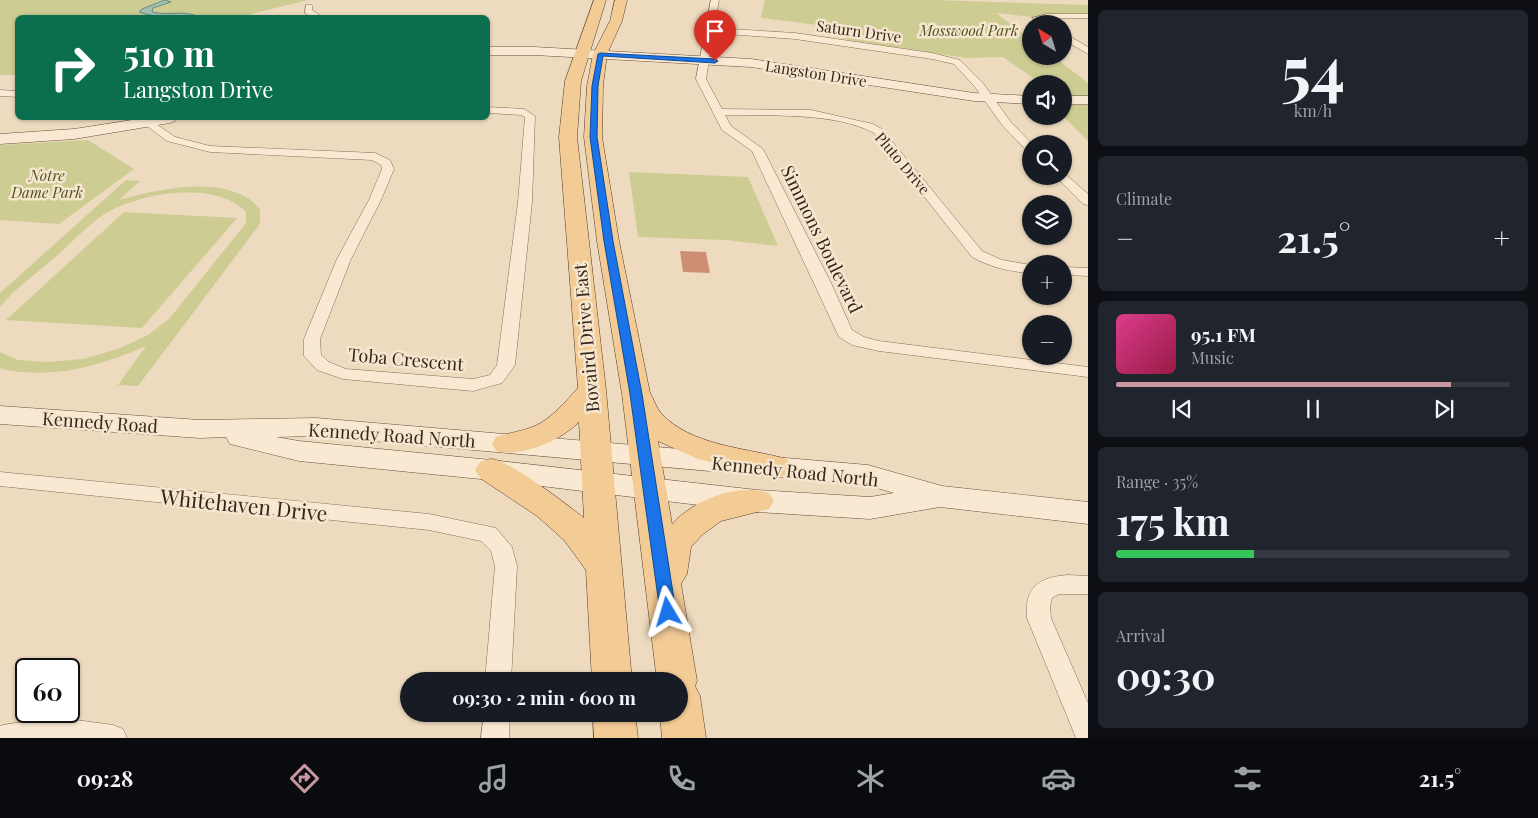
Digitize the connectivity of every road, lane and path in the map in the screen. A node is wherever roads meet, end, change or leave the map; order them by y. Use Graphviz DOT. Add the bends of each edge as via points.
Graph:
graph roads {
  1 [pos="600,0"];
  2 [pos="621,0"];
  3 [pos="715,0"];
  4 [pos="309,7"];
  5 [pos="315,15"];
  6 [pos="1072,16"];
  7 [pos="1088,16"];
  8 [pos="709,30"];
  9 [pos="1072,41"];
  10 [pos="490,51"];
  11 [pos="1088,51"];
  12 [pos="591,54"];
  13 [pos="705,60"];
  14 [pos="0,93"];
  15 [pos="15,94"];
  16 [pos="987,99"];
  17 [pos="1022,100"];
  18 [pos="1072,100"];
  19 [pos="1088,100"];
  20 [pos="490,110"];
  21 [pos="717,112"];
  22 [pos="161,120"];
  23 [pos="148,123"];
  24 [pos="0,139"];
  25 [pos="1022,141"];
  26 [pos="1071,185"];
  27 [pos="1088,200"];
  28 [pos="1022,268"];
  29 [pos="1072,271"];
  30 [pos="1088,272"];
  31 [pos="1088,372"];
  32 [pos="592,390"];
  33 [pos="636,394"];
  34 [pos="0,415"];
  35 [pos="200,429"];
  36 [pos="499,457"];
  37 [pos="597,467"];
  38 [pos="776,467"];
  39 [pos="648,472"];
  40 [pos="0,479"];
  41 [pos="942,497"];
  42 [pos="756,501"];
  43 [pos="1088,513"];
  44 [pos="604,567"];
  45 [pos="1088,585"];
  46 [pos="666,595"];
  47 [pos="499,672"];
  48 [pos="611,672"];
  49 [pos="676,672"];
  50 [pos="496,722"];
  51 [pos="615,722"];
  52 [pos="682,722"];
  53 [pos="1088,734"];
  54 [pos="3,738"];
  55 [pos="113,738"];
  56 [pos="495,738"];
  57 [pos="616,738"];
  58 [pos="684,738"];
  1 -- 12 [label="main road, Bovaird Drive East"];
  2 -- 12 [label="main road, Bovaird Drive East" via="616,21"];
  3 -- 8 [label="street, Simmons Boulevard"];
  4 -- 5 [label="street" via="308,11"];
  6 -- 7 [label="street"];
  8 -- 13 [label="street, Simmons Boulevard"];
  8 -- 16 [label="street, Saturn Drive" via="795,36 945,58 957,62 979,85"];
  9 -- 11 [label="street"];
  10 -- 12 [label="street, Langston Drive"];
  12 -- 13 [label="street, Langston Drive"];
  12 -- 32 [label="main road, Bovaird Drive East" via="573,81 568,137"];
  12 -- 33 [label="main road, Bovaird Drive East" via="595,86 594,137 608,241"];
  13 -- 16 [label="street, Langston Drive" via="772,66"];
  13 -- 21 [label="street, Simmons Boulevard" via="701,79"];
  14 -- 15 [label="street"];
  16 -- 17 [label="street, Langston Drive"];
  16 -- 25 [label="street"];
  18 -- 19 [label="street"];
  20 -- 23 [label="street, Toba Crescent" via="524,112 530,116 526,202 506,365 496,379 473,385 343,374 323,366 313,356 312,339 344,259 388,169 386,162 375,157 210,149 171,139"];
  21 -- 28 [label="street, Pluto Drive" via="811,113 869,126 878,131 977,254 990,262"];
  21 -- 31 [label="street, Simmons Boulevard" via="726,128 757,150 845,333 858,341 879,346"];
  22 -- 23 [label="street"];
  23 -- 24 [label="street" via="74,134"];
  26 -- 27 [label="street"];
  29 -- 30 [label="street"];
  32 -- 36 [label="main road" via="554,428"];
  32 -- 37 [label="main road, Bovaird Drive East"];
  33 -- 38 [label="main road" via="648,419 674,437 697,448"];
  33 -- 39 [label="main road, Bovaird Drive East"];
  34 -- 35 [label="street, Kennedy Road"];
  35 -- 36 [label="street, Kennedy Road North" via="299,451"];
  36 -- 37 [label="street, Kennedy Road North"];
  36 -- 44 [label="main road" via="576,531"];
  37 -- 39 [label="street, Kennedy Road North"];
  37 -- 44 [label="main road, Bovaird Drive East"];
  38 -- 39 [label="street, Kennedy Road North"];
  38 -- 41 [label="street, Kennedy Road North" via="868,475"];
  39 -- 42 [label="street, Kennedy Road North"];
  39 -- 46 [label="main road, Bovaird Drive East"];
  40 -- 47 [label="street, Whitehaven Drive" via="429,522 488,534 501,547 506,566"];
  41 -- 42 [label="street, Kennedy Road North" via="870,508"];
  41 -- 43 [label="street"];
  42 -- 46 [label="main road" via="709,512 690,526 674,543"];
  44 -- 48 [label="main road, Bovaird Drive East"];
  45 -- 53 [label="street" via="1064,583 1046,588 1036,604 1038,618"];
  46 -- 49 [label="main road, Bovaird Drive East"];
  50 -- 56 [label="street"];
  51 -- 57 [label="main road"];
  52 -- 58 [label="main road"];
  54 -- 55 [label="street" via="54,730"];
}
